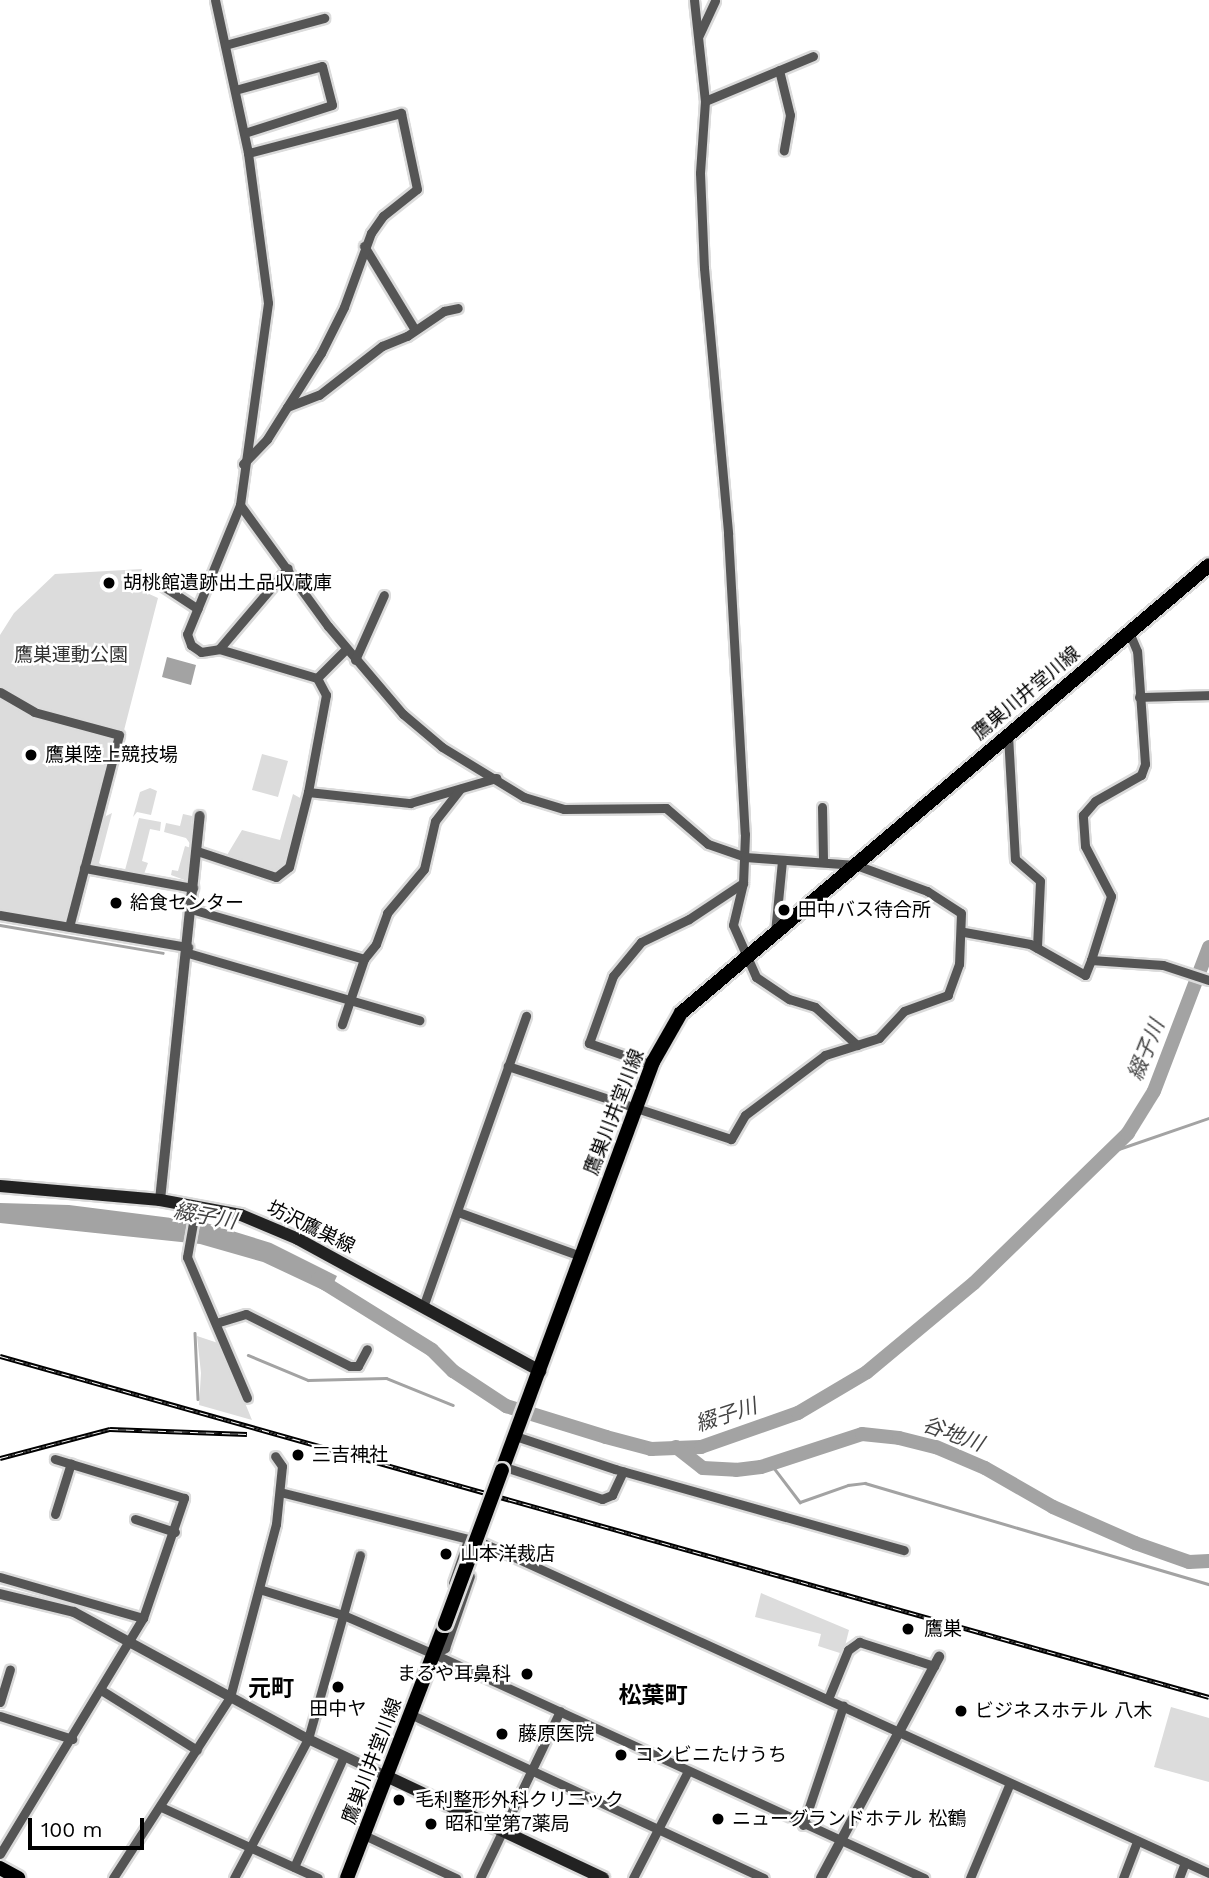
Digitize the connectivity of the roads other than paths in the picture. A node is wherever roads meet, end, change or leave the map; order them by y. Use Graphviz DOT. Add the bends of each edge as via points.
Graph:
graph roads {
  1 [pos="215,0"];
  2 [pos="694,0"];
  3 [pos="715,0"];
  4 [pos="324,18"];
  5 [pos="699,35"];
  6 [pos="225,45"];
  7 [pos="813,56"];
  8 [pos="779,70"];
  9 [pos="235,90"];
  10 [pos="705,101"];
  11 [pos="244,133"];
  12 [pos="784,150"];
  13 [pos="248,153"];
  14 [pos="364,246"];
  15 [pos="458,309"];
  16 [pos="415,331"];
  17 [pos="287,407"];
  18 [pos="243,464"];
  19 [pos="240,505"];
  20 [pos="1209,565"];
  21 [pos="288,568"];
  22 [pos="160,584"];
  23 [pos="384,595"];
  24 [pos="198,609"];
  25 [pos="1129,632"];
  26 [pos="219,649"];
  27 [pos="346,649"];
  28 [pos="355,660"];
  29 [pos="317,678"];
  30 [pos="0,692"];
  31 [pos="1209,695"];
  32 [pos="1139,696"];
  33 [pos="1008,734"];
  34 [pos="496,778"];
  35 [pos="460,789"];
  36 [pos="308,792"];
  37 [pos="822,807"];
  38 [pos="200,816"];
  39 [pos="197,851"];
  40 [pos="745,858"];
  41 [pos="782,860"];
  42 [pos="822,860"];
  43 [pos="856,864"];
  44 [pos="84,868"];
  45 [pos="743,883"];
  46 [pos="193,888"];
  47 [pos="191,909"];
  48 [pos="0,915"];
  49 [pos="69,927"];
  50 [pos="775,932"];
  51 [pos="964,932"];
  52 [pos="1037,948"];
  53 [pos="188,950"];
  54 [pos="745,957"];
  55 [pos="364,959"];
  56 [pos="1091,960"];
  57 [pos="1209,980"];
  58 [pos="349,1003"];
  59 [pos="526,1016"];
  60 [pos="419,1020"];
  61 [pos="342,1024"];
  62 [pos="857,1045"];
  63 [pos="652,1065"];
  64 [pos="508,1066"];
  65 [pos="636,1109"];
  66 [pos="0,1186"];
  67 [pos="160,1200"];
  68 [pos="196,1210"];
  69 [pos="458,1212"];
  70 [pos="581,1256"];
  71 [pos="423,1307"];
  72 [pos="216,1323"];
  73 [pos="367,1349"];
  74 [pos="540,1371"];
  75 [pos="247,1398"];
  76 [pos="516,1434"];
  77 [pos="275,1456"];
  78 [pos="55,1459"];
  79 [pos="71,1463"];
  80 [pos="507,1470"];
  81 [pos="623,1471"];
  82 [pos="280,1492"];
  83 [pos="55,1514"];
  84 [pos="135,1519"];
  85 [pos="175,1532"];
  86 [pos="468,1540"];
  87 [pos="481,1542"];
  88 [pos="904,1550"];
  89 [pos="360,1555"];
  90 [pos="0,1577"];
  91 [pos="259,1589"];
  92 [pos="0,1594"];
  93 [pos="343,1615"];
  94 [pos="143,1618"];
  95 [pos="129,1640"];
  96 [pos="434,1654"];
  97 [pos="937,1661"];
  98 [pos="10,1669"];
  99 [pos="101,1690"];
  100 [pos="230,1697"];
  101 [pos="828,1699"];
  102 [pos="0,1702"];
  103 [pos="843,1706"];
  104 [pos="560,1711"];
  105 [pos="410,1714"];
  106 [pos="0,1716"];
  107 [pos="901,1734"];
  108 [pos="72,1739"];
  109 [pos="308,1739"];
  110 [pos="197,1750"];
  111 [pos="344,1756"];
  112 [pos="532,1771"];
  113 [pos="687,1773"];
  114 [pos="386,1776"];
  115 [pos="1010,1783"];
  116 [pos="160,1807"];
  117 [pos="803,1825"];
  118 [pos="658,1829"];
  119 [pos="502,1831"];
  120 [pos="364,1835"];
  121 [pos="1137,1841"];
  122 [pos="839,1842"];
  123 [pos="250,1848"];
  124 [pos="0,1854"];
  125 [pos="1185,1862"];
  126 [pos="294,1867"];
  127 [pos="0,1868"];
  128 [pos="1209,1873"];
  129 [pos="18,1878"];
  130 [pos="113,1878"];
  131 [pos="234,1878"];
  132 [pos="318,1878"];
  133 [pos="347,1878"];
  134 [pos="456,1878"];
  135 [pos="480,1878"];
  136 [pos="603,1878"];
  137 [pos="633,1878"];
  138 [pos="764,1878"];
  139 [pos="821,1878"];
  140 [pos="924,1878"];
  141 [pos="970,1878"];
  142 [pos="1123,1878"];
  143 [pos="1179,1878"];
  1 -- 6 [label="street"];
  2 -- 5 [label="street"];
  3 -- 5 [label="street"];
  4 -- 6 [label="street"];
  5 -- 10 [label="street"];
  6 -- 9 [label="street"];
  7 -- 8 [label="street"];
  8 -- 10 [label="street"];
  8 -- 12 [label="street" via="790,115"];
  9 -- 11 [label="street"];
  9 -- 11 [label="street" via="322,66 332,106"];
  10 -- 40 [label="street" via="700,173 704,268 727,522"];
  11 -- 13 [label="street"];
  13 -- 14 [label="street" via="401,113 416,189 383,216"];
  13 -- 18 [label="street" via="268,303"];
  14 -- 16 [label="street"];
  14 -- 17 [label="street" via="344,307"];
  15 -- 16 [label="street" via="444,311"];
  16 -- 17 [label="street" via="383,346 319,396"];
  17 -- 18 [label="street"];
  18 -- 19 [label="street"];
  19 -- 21 [label="street"];
  19 -- 24 [label="street"];
  20 -- 25 [label="main road, 鷹巣川井堂川線"];
  21 -- 26 [label="street"];
  21 -- 27 [label="street"];
  22 -- 24 [label="street"];
  23 -- 28 [label="street"];
  24 -- 26 [label="street" via="187,634 191,645 201,652"];
  25 -- 32 [label="street" via="1137,651"];
  25 -- 33 [label="main road, 鷹巣川井堂川線"];
  26 -- 29 [label="street"];
  27 -- 28 [label="street"];
  27 -- 29 [label="street"];
  28 -- 34 [label="street" via="427,736"];
  29 -- 36 [label="street" via="327,695"];
  30 -- 44 [label="street" via="34,712 119,735"];
  31 -- 32 [label="street"];
  32 -- 56 [label="street" via="1144,772 1095,801 1081,826 1085,846 1111,891"];
  33 -- 43 [label="main road, 鷹巣川井堂川線"];
  33 -- 52 [label="street" via="1014,859 1040,881"];
  34 -- 35 [label="street"];
  34 -- 40 [label="street" via="524,797 549,806 666,808 708,844"];
  35 -- 36 [label="street" via="404,804 368,795"];
  35 -- 55 [label="street" via="435,821 424,869 387,913 376,944"];
  36 -- 39 [label="street" via="298,842 282,875"];
  37 -- 42 [label="street"];
  38 -- 39 [label="street"];
  39 -- 46 [label="street"];
  40 -- 41 [label="street"];
  40 -- 45 [label="street"];
  41 -- 42 [label="street"];
  41 -- 50 [label="street"];
  42 -- 43 [label="street"];
  43 -- 50 [label="main road, 鷹巣川井堂川線"];
  43 -- 51 [label="street" via="946,899 961,913"];
  44 -- 46 [label="street"];
  44 -- 49 [label="street"];
  45 -- 54 [label="street" via="733,925"];
  45 -- 63 [label="street" via="689,919 641,942 613,976 589,1043"];
  46 -- 47 [label="street"];
  47 -- 53 [label="street"];
  47 -- 55 [label="street"];
  48 -- 49 [label="street"];
  49 -- 53 [label="street"];
  50 -- 54 [label="main road, 鷹巣川井堂川線"];
  51 -- 52 [label="street"];
  51 -- 62 [label="street" via="954,987 948,995 904,1011 879,1038"];
  52 -- 56 [label="street" via="1085,975"];
  53 -- 58 [label="street"];
  53 -- 67 [label="street"];
  54 -- 62 [label="street" via="765,984 789,999 815,1007"];
  54 -- 63 [label="main road, 鷹巣川井堂川線" via="681,1013"];
  55 -- 58 [label="street"];
  56 -- 57 [label="street" via="1180,969"];
  58 -- 60 [label="street"];
  58 -- 61 [label="street"];
  59 -- 64 [label="street"];
  62 -- 65 [label="street" via="834,1050 804,1070 745,1115 731,1139"];
  63 -- 65 [label="main road, 鷹巣川井堂川線"];
  64 -- 65 [label="street"];
  64 -- 69 [label="street"];
  65 -- 70 [label="main road, 鷹巣川井堂川線"];
  66 -- 67 [label="main road, 坊沢鷹巣線"];
  67 -- 68 [label="main road, 坊沢鷹巣線"];
  68 -- 71 [label="main road, 坊沢鷹巣線" via="278,1230"];
  68 -- 72 [label="street" via="188,1253"];
  69 -- 70 [label="street"];
  69 -- 71 [label="street"];
  70 -- 74 [label="main road, 鷹巣川井堂川線"];
  71 -- 74 [label="main road, 坊沢鷹巣線"];
  72 -- 73 [label="street" via="246,1314 350,1366 358,1366"];
  72 -- 75 [label="street"];
  74 -- 76 [label="main road, 鷹巣川井堂川線"];
  76 -- 80 [label="main road, 鷹巣川井堂川線"];
  76 -- 81 [label="street"];
  77 -- 82 [label="street" via="282,1466"];
  78 -- 79 [label="street"];
  79 -- 83 [label="street"];
  79 -- 85 [label="street" via="184,1497"];
  80 -- 81 [label="street" via="602,1499 617,1489"];
  80 -- 96 [label="main road, 鷹巣川井堂川線, bridge"];
  81 -- 88 [label="street"];
  82 -- 86 [label="street"];
  82 -- 91 [label="street"];
  84 -- 85 [label="street"];
  85 -- 94 [label="street"];
  86 -- 87 [label="street"];
  86 -- 96 [label="street" via="431,1645"];
  87 -- 96 [label="street" via="445,1648"];
  87 -- 101 [label="street"];
  89 -- 93 [label="street"];
  90 -- 94 [label="street"];
  91 -- 93 [label="street"];
  91 -- 100 [label="street"];
  92 -- 95 [label="street" via="74,1612"];
  93 -- 96 [label="street"];
  93 -- 109 [label="street"];
  94 -- 95 [label="street"];
  95 -- 99 [label="street"];
  95 -- 100 [label="street"];
  96 -- 104 [label="street"];
  96 -- 105 [label="main road, 鷹巣川井堂川線"];
  97 -- 101 [label="street" via="859,1642 848,1650"];
  97 -- 107 [label="street"];
  98 -- 102 [label="street"];
  99 -- 108 [label="street"];
  99 -- 110 [label="street"];
  100 -- 109 [label="street"];
  100 -- 110 [label="street"];
  101 -- 103 [label="street"];
  103 -- 107 [label="street"];
  103 -- 117 [label="street"];
  104 -- 112 [label="street"];
  104 -- 113 [label="street"];
  105 -- 112 [label="street"];
  105 -- 114 [label="main road, 鷹巣川井堂川線"];
  106 -- 108 [label="street"];
  107 -- 115 [label="street"];
  107 -- 122 [label="street"];
  108 -- 124 [label="street"];
  109 -- 111 [label="street"];
  109 -- 123 [label="street"];
  110 -- 116 [label="street"];
  111 -- 114 [label="street"];
  111 -- 126 [label="street"];
  112 -- 118 [label="street"];
  112 -- 119 [label="street"];
  113 -- 117 [label="street"];
  113 -- 118 [label="street"];
  114 -- 119 [label="main road"];
  114 -- 120 [label="main road, 鷹巣川井堂川線"];
  115 -- 121 [label="street"];
  115 -- 141 [label="street"];
  116 -- 123 [label="street"];
  116 -- 130 [label="street"];
  117 -- 122 [label="street"];
  118 -- 137 [label="street"];
  118 -- 138 [label="street"];
  119 -- 135 [label="street"];
  119 -- 136 [label="main road"];
  120 -- 133 [label="main road, 鷹巣川井堂川線"];
  120 -- 134 [label="street"];
  121 -- 125 [label="street"];
  121 -- 142 [label="street"];
  122 -- 139 [label="street"];
  122 -- 140 [label="street"];
  123 -- 126 [label="street"];
  123 -- 131 [label="street"];
  125 -- 128 [label="street"];
  125 -- 143 [label="street"];
  126 -- 132 [label="street"];
  127 -- 129 [label="main road"];
}
